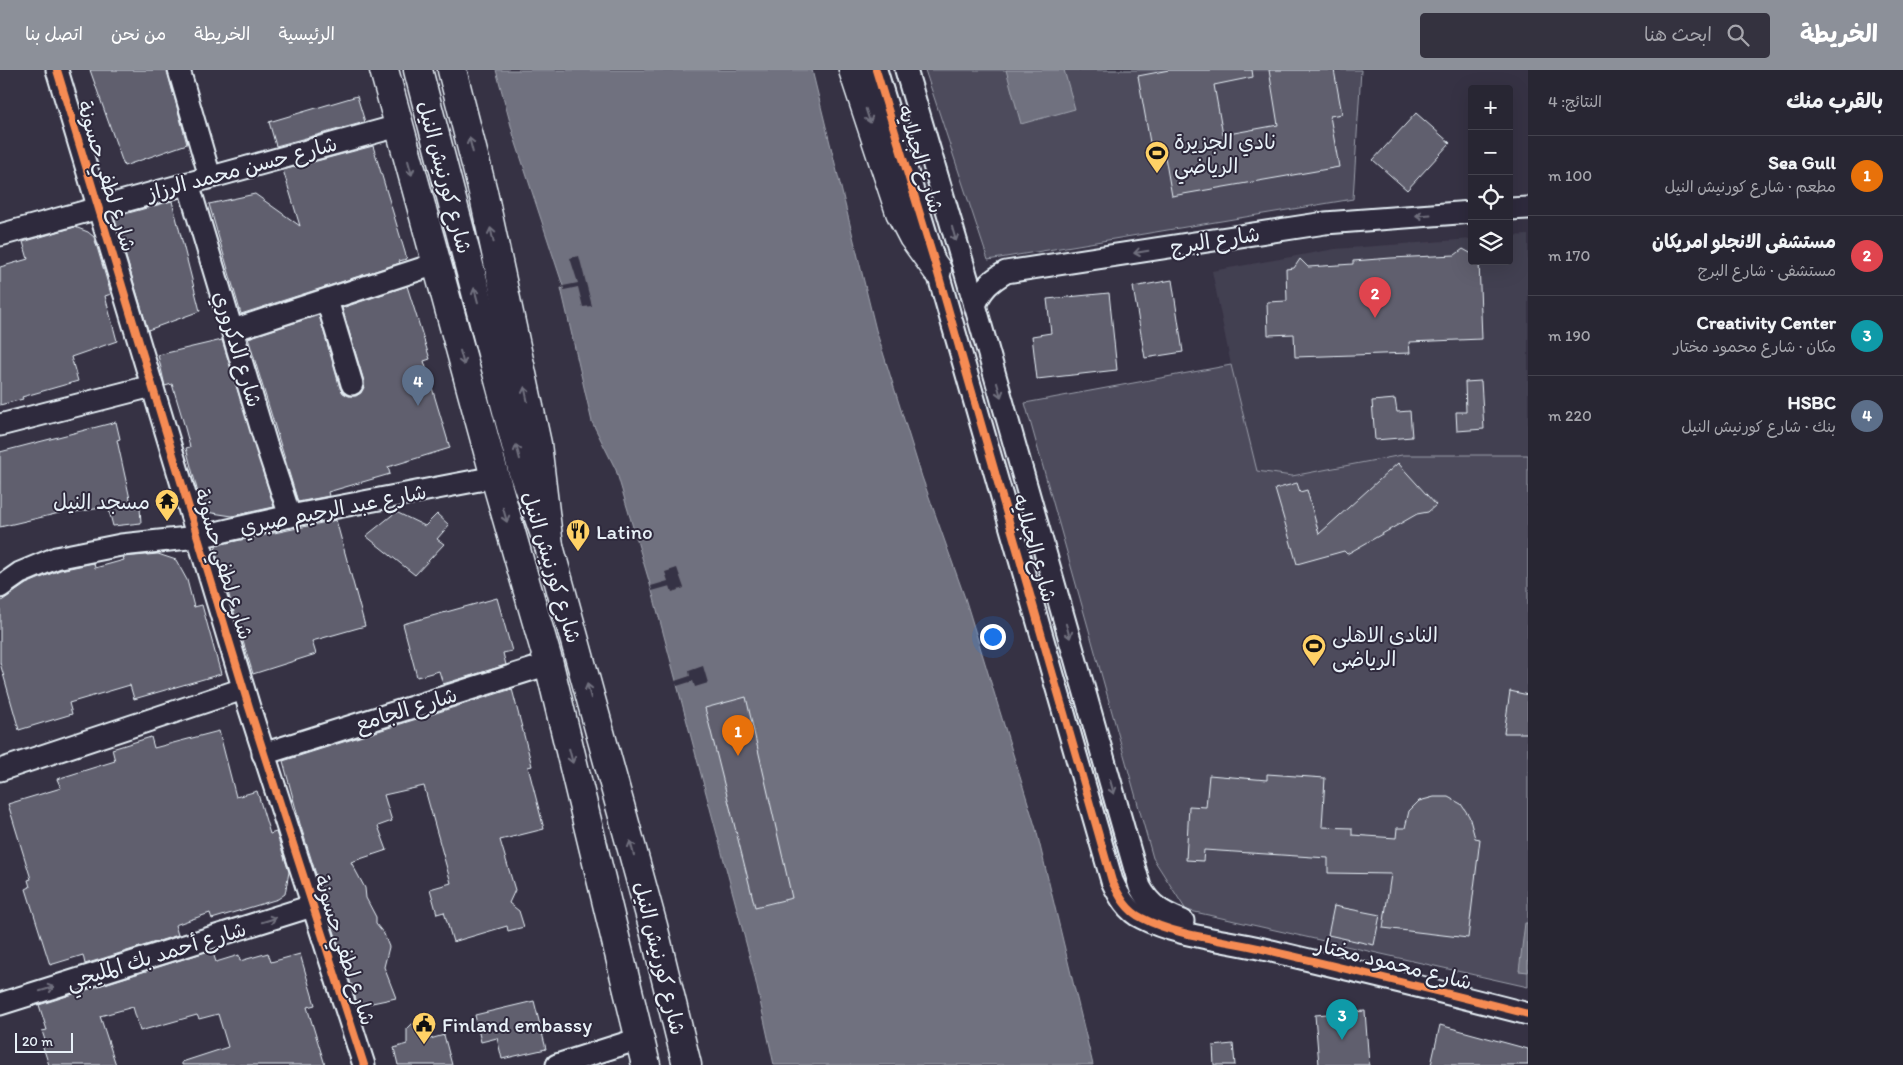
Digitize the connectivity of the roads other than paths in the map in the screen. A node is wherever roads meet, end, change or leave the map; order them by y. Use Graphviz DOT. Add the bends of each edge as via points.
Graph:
graph roads {
  1 [pos="57,70"];
  2 [pos="180,70"];
  3 [pos="384,70"];
  4 [pos="418,70"];
  5 [pos="452,70"];
  6 [pos="853,70"];
  7 [pos="876,70"];
  8 [pos="906,70"];
  9 [pos="398,126"];
  10 [pos="210,177"];
  11 [pos="188,183"];
  12 [pos="99,207"];
  13 [pos="1528,208"];
  14 [pos="1513,209"];
  15 [pos="1468,212"];
  16 [pos="0,235"];
  17 [pos="436,264"];
  18 [pos="937,270"];
  19 [pos="327,300"];
  20 [pos="975,305"];
  21 [pos="233,330"];
  22 [pos="352,384"];
  23 [pos="152,386"];
  24 [pos="0,424"];
  25 [pos="494,477"];
  26 [pos="290,516"];
  27 [pos="198,537"];
  28 [pos="549,546"];
  29 [pos="0,587"];
  30 [pos="549,664"];
  31 [pos="243,689"];
  32 [pos="263,754"];
  33 [pos="0,770"];
  34 [pos="312,906"];
  35 [pos="1251,947"];
  36 [pos="0,1004"];
  37 [pos="1528,1014"];
  38 [pos="639,1039"];
  39 [pos="364,1065"];
  40 [pos="557,1065"];
  41 [pos="646,1065"];
  42 [pos="687,1065"];
  1 -- 12 [label="street, شارع لطفي حسونة"];
  2 -- 10 [label="street"];
  3 -- 9 [label="main road, شارع كورنيش النيل"];
  28 -- 4 [label="main road, شارع كورنيش النيل, one-way" via="523,472"];
  28 -- 5 [label="main road, one-way" via="537,444 483,192"];
  6 -- 18 [label="main road, one-way" via="900,212"];
  7 -- 18 [label="street, شارع الجبلايه"];
  8 -- 20 [label="street, شارع الجبلايه, one-way"];
  9 -- 10 [label="street, شارع حسن محمد الرزاز"];
  9 -- 17 [label="main road, شارع كورنيش النيل, one-way"];
  10 -- 11 [label="street, شارع حسن محمد الرزاز"];
  11 -- 12 [label="street, شارع حسن محمد الرزاز"];
  11 -- 21 [label="street, شارع الدكروري"];
  12 -- 16 [label="street, شارع حسن محمد الرزاز"];
  12 -- 23 [label="street, شارع لطفي حسونة"];
  13 -- 14 [label="street"];
  15 -- 20 [label="street, شارع البرج, one-way" via="1325,223 1006,272 981,291"];
  17 -- 19 [label="street"];
  17 -- 25 [label="main road, شارع كورنيش النيل, one-way"];
  18 -- 35 [label="street, شارع الجبلايه" via="1118,895 1140,917 1161,927"];
  19 -- 21 [label="street"];
  19 -- 22 [label="street"];
  20 -- 35 [label="street, شارع الجبلايه, one-way" via="1140,887 1156,908"];
  21 -- 26 [label="street, شارع الدكروري"];
  23 -- 24 [label="street"];
  23 -- 27 [label="street, شارع لطفي حسونة"];
  25 -- 26 [label="street, شارع عبد الرحيم صبري"];
  25 -- 30 [label="main road, شارع كورنيش النيل, one-way"];
  26 -- 27 [label="street, شارع عبد الرحيم صبري"];
  27 -- 29 [label="street, شارع عبد الرحيم صبري" via="121,545 56,558 20,573"];
  27 -- 31 [label="street, شارع لطفي حسونة"];
  42 -- 28 [label="main road, شارع كورنيش النيل, one-way" via="653,926"];
  30 -- 32 [label="street, شارع الجامع"];
  30 -- 38 [label="main road, شارع كورنيش النيل, one-way"];
  31 -- 32 [label="street, شارع لطفي حسونة"];
  31 -- 33 [label="street"];
  32 -- 34 [label="street, شارع لطفي حسونة"];
  36 -- 34 [label="street, شارع أحمد بك المليجي, one-way"];
  34 -- 39 [label="street, شارع لطفي حسونة"];
  35 -- 37 [label="street, شارع محمود مختار"];
  38 -- 40 [label="street"];
  38 -- 41 [label="main road, شارع كورنيش النيل"];
}
